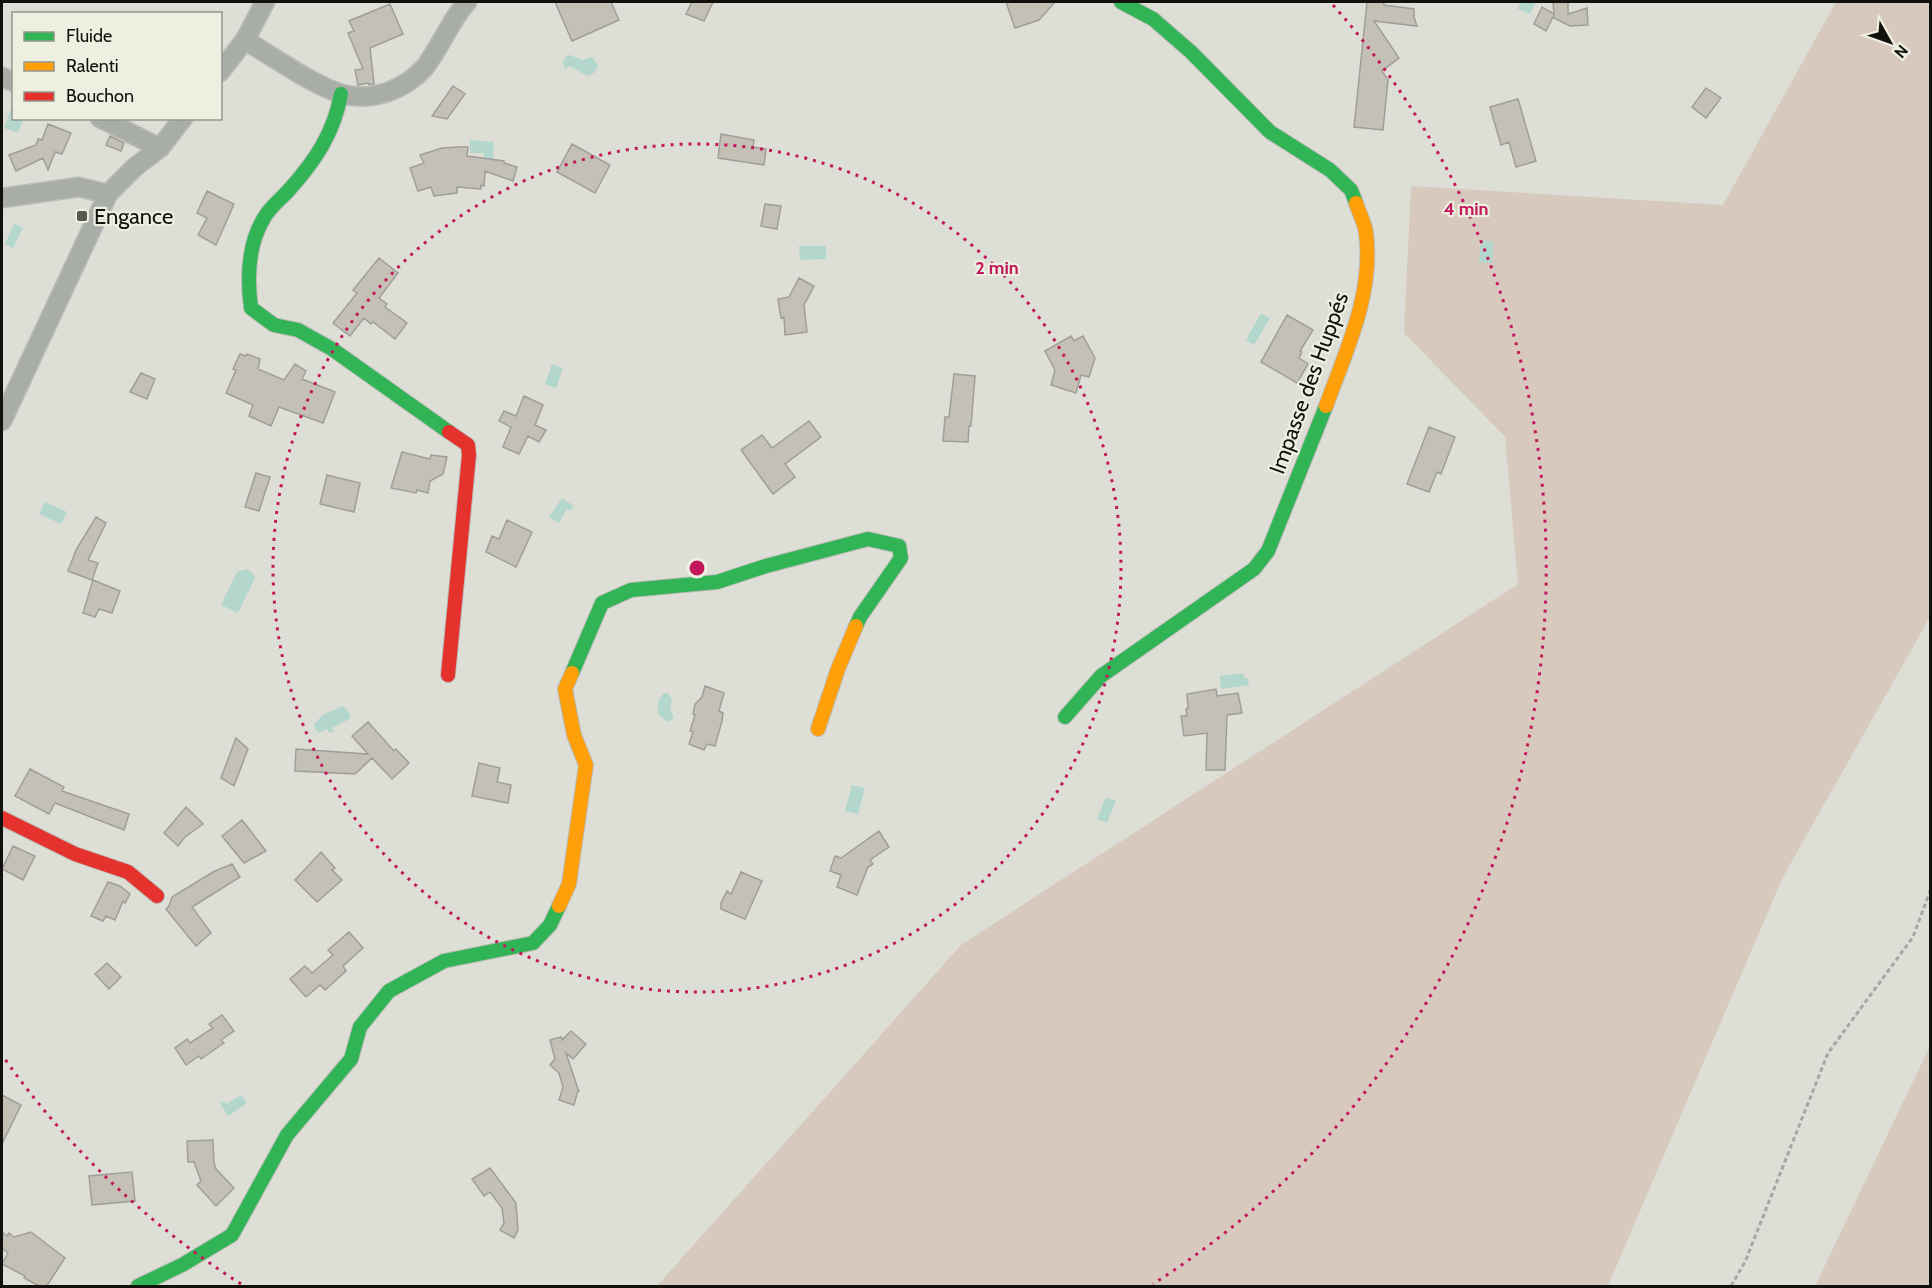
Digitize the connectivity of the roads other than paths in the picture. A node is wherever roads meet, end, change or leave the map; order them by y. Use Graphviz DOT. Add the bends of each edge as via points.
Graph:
graph roads {
  1 [pos="265,2"];
  2 [pos="467,2"];
  3 [pos="1121,2"];
  4 [pos="245,40"];
  5 [pos="222,69"];
  6 [pos="341,94"];
  7 [pos="104,120"];
  8 [pos="181,120"];
  9 [pos="160,148"];
  10 [pos="108,194"];
  11 [pos="2,198"];
  12 [pos="2,421"];
  13 [pos="448,675"];
  14 [pos="1065,717"];
  15 [pos="818,729"];
  16 [pos="2,818"];
  17 [pos="157,896"];
  18 [pos="138,1287"];
  1 -- 4 [label="street"];
  2 -- 6 [label="street" via="423,68 406,82 375,96"];
  3 -- 14 [label="street, Impasse des Huppés" via="1153,19 1270,132 1330,170 1351,190 1366,231 1368,267 1356,322 1268,552 1254,568 1101,676"];
  4 -- 5 [label="street"];
  4 -- 6 [label="street"];
  6 -- 13 [label="street" via="339,113 319,156 265,216 257,233 251,252 251,308 274,325 298,330 332,349 468,445"];
  7 -- 9 [label="street"];
  8 -- 9 [label="street"];
  9 -- 10 [label="street"];
  10 -- 11 [label="street" via="79,187"];
  10 -- 12 [label="street"];
  15 -- 18 [label="street" via="860,617 901,558 899,546 868,539 717,582 631,591 602,603 565,689 574,735 586,765 568,884 550,925 533,943 444,962 389,991 360,1027 351,1059 287,1135 232,1235"];
  16 -- 17 [label="street" via="75,854 128,872"];
}
